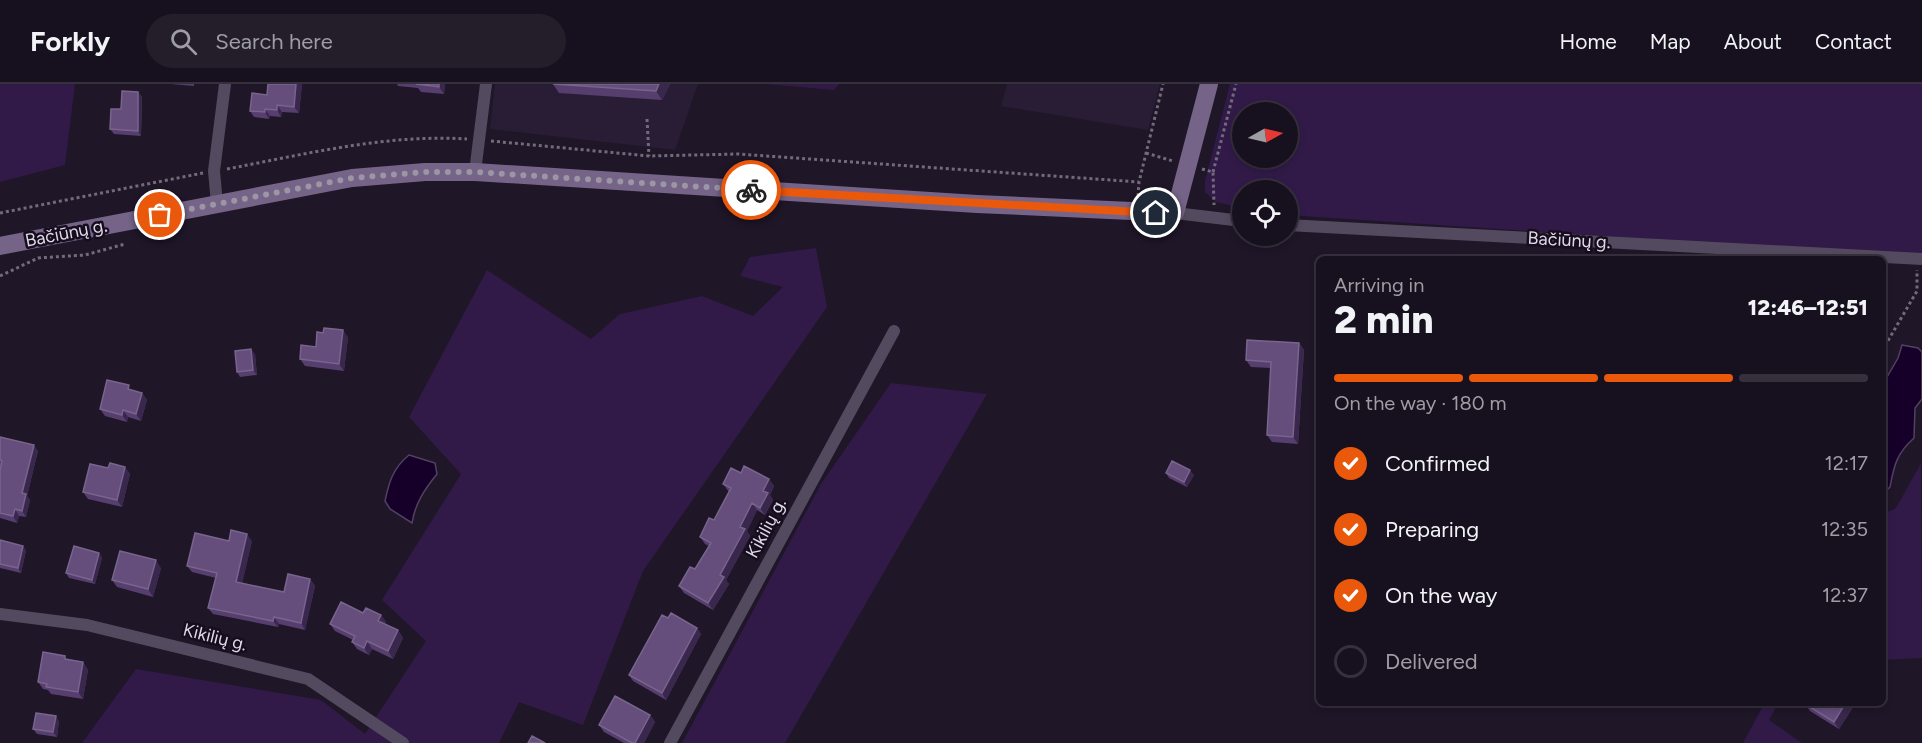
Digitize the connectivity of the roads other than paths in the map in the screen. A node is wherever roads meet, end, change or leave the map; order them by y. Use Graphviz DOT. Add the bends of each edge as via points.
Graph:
graph roads {
  1 [pos="225,84"];
  2 [pos="486,84"];
  3 [pos="1209,84"];
  4 [pos="475,172"];
  5 [pos="217,204"];
  6 [pos="1175,213"];
  7 [pos="1232,219"];
  8 [pos="1298,226"];
  9 [pos="0,246"];
  10 [pos="1863,256"];
  11 [pos="1886,257"];
  12 [pos="1919,259"];
  13 [pos="894,331"];
  14 [pos="0,614"];
  15 [pos="403,743"];
  16 [pos="670,743"];
  1 -- 5 [label="street" via="214,171"];
  2 -- 4 [label="street"];
  3 -- 6 [label="main road"];
  4 -- 5 [label="main road, Bačiūnų g." via="379,175"];
  4 -- 6 [label="main road, Bačiūnų g."];
  5 -- 9 [label="main road, Bačiūnų g."];
  6 -- 7 [label="street, Bačiūnų g."];
  8 -- 10 [label="street, Bačiūnų g."];
  11 -- 12 [label="street, Bačiūnų g."];
  13 -- 16 [label="street, Kikilių g."];
  14 -- 15 [label="street, Kikilių g." via="87,625 308,679"];
}
